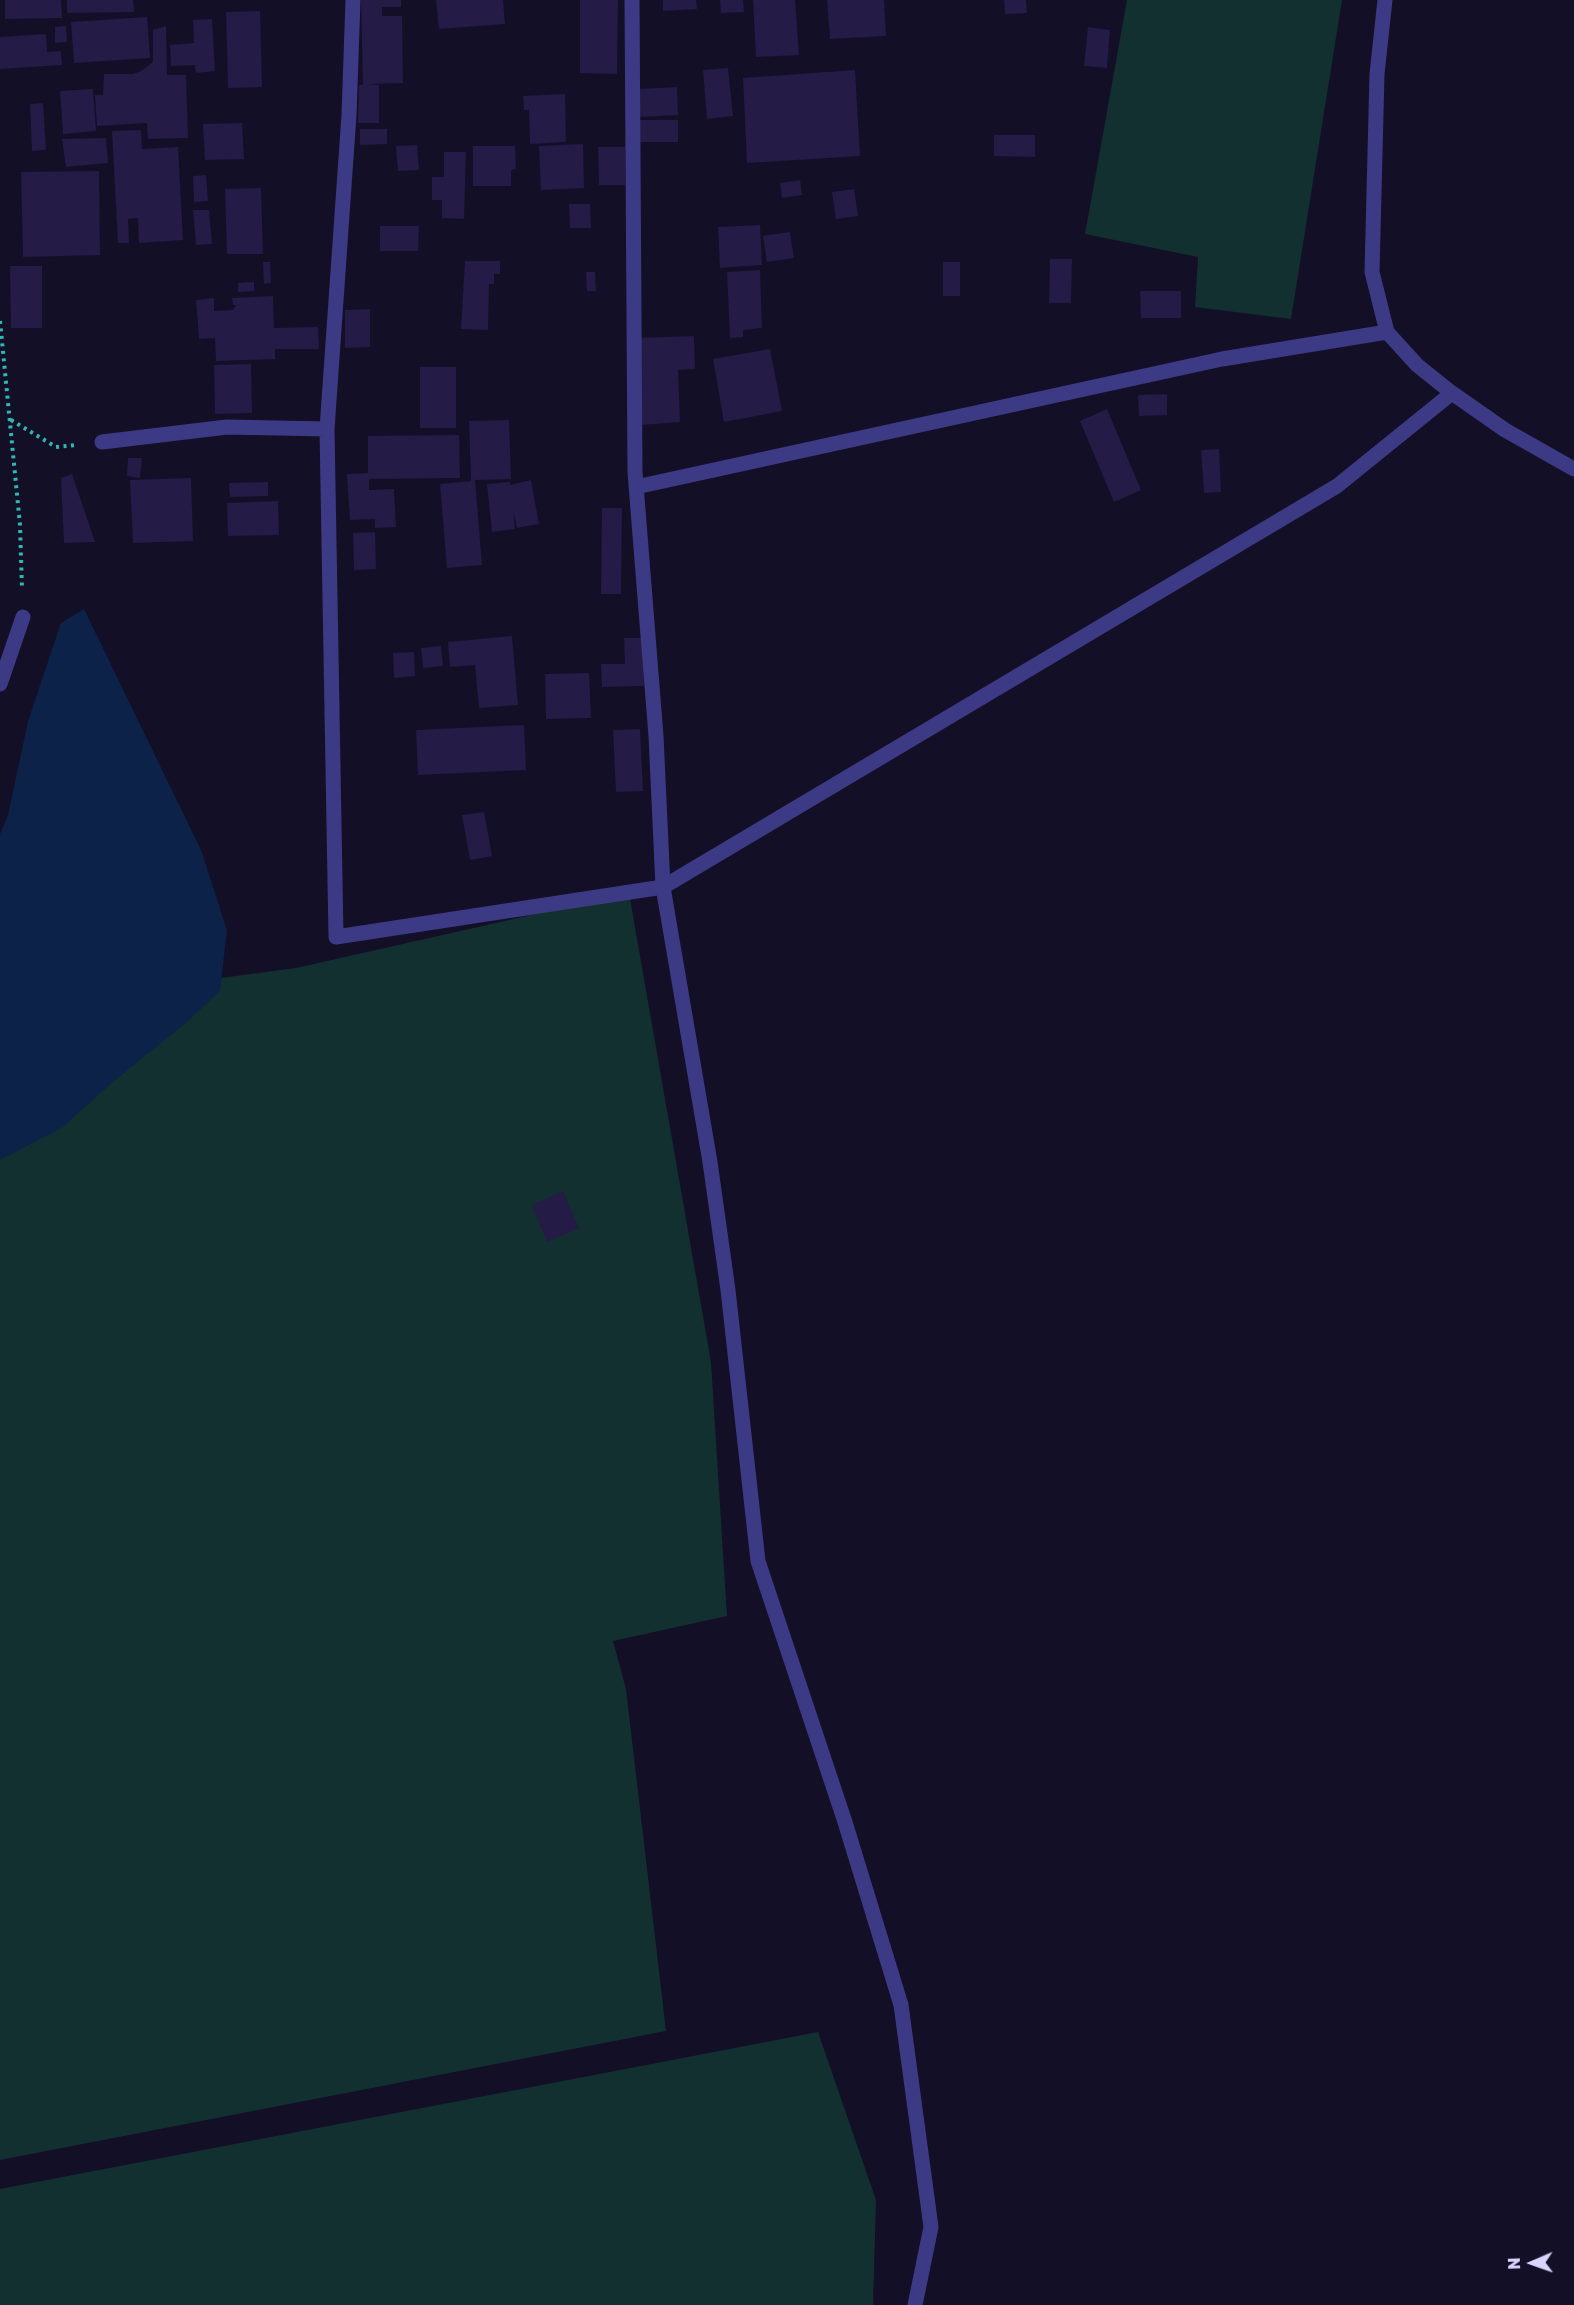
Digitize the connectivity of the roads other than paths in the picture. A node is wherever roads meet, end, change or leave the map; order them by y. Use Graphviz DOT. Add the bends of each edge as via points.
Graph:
graph roads {
  1 [pos="353,0"];
  2 [pos="632,0"];
  3 [pos="1385,0"];
  4 [pos="1387,332"];
  5 [pos="1452,393"];
  6 [pos="327,429"];
  7 [pos="102,442"];
  8 [pos="1574,469"];
  9 [pos="636,487"];
  10 [pos="23,617"];
  11 [pos="0,684"];
  12 [pos="663,887"];
  13 [pos="915,2305"];
  1 -- 6 [label="street"];
  2 -- 9 [label="street"];
  3 -- 4 [label="street" via="1377,74 1372,272"];
  4 -- 5 [label="street" via="1417,365"];
  4 -- 9 [label="street" via="1222,359"];
  5 -- 8 [label="street" via="1505,430"];
  5 -- 12 [label="street" via="1337,486"];
  6 -- 7 [label="street" via="227,427"];
  6 -- 12 [label="street" via="336,937"];
  9 -- 12 [label="street" via="656,736"];
  10 -- 11 [label="street"];
  12 -- 13 [label="street" via="712,1174 758,1561 901,2005 931,2227"];
}
